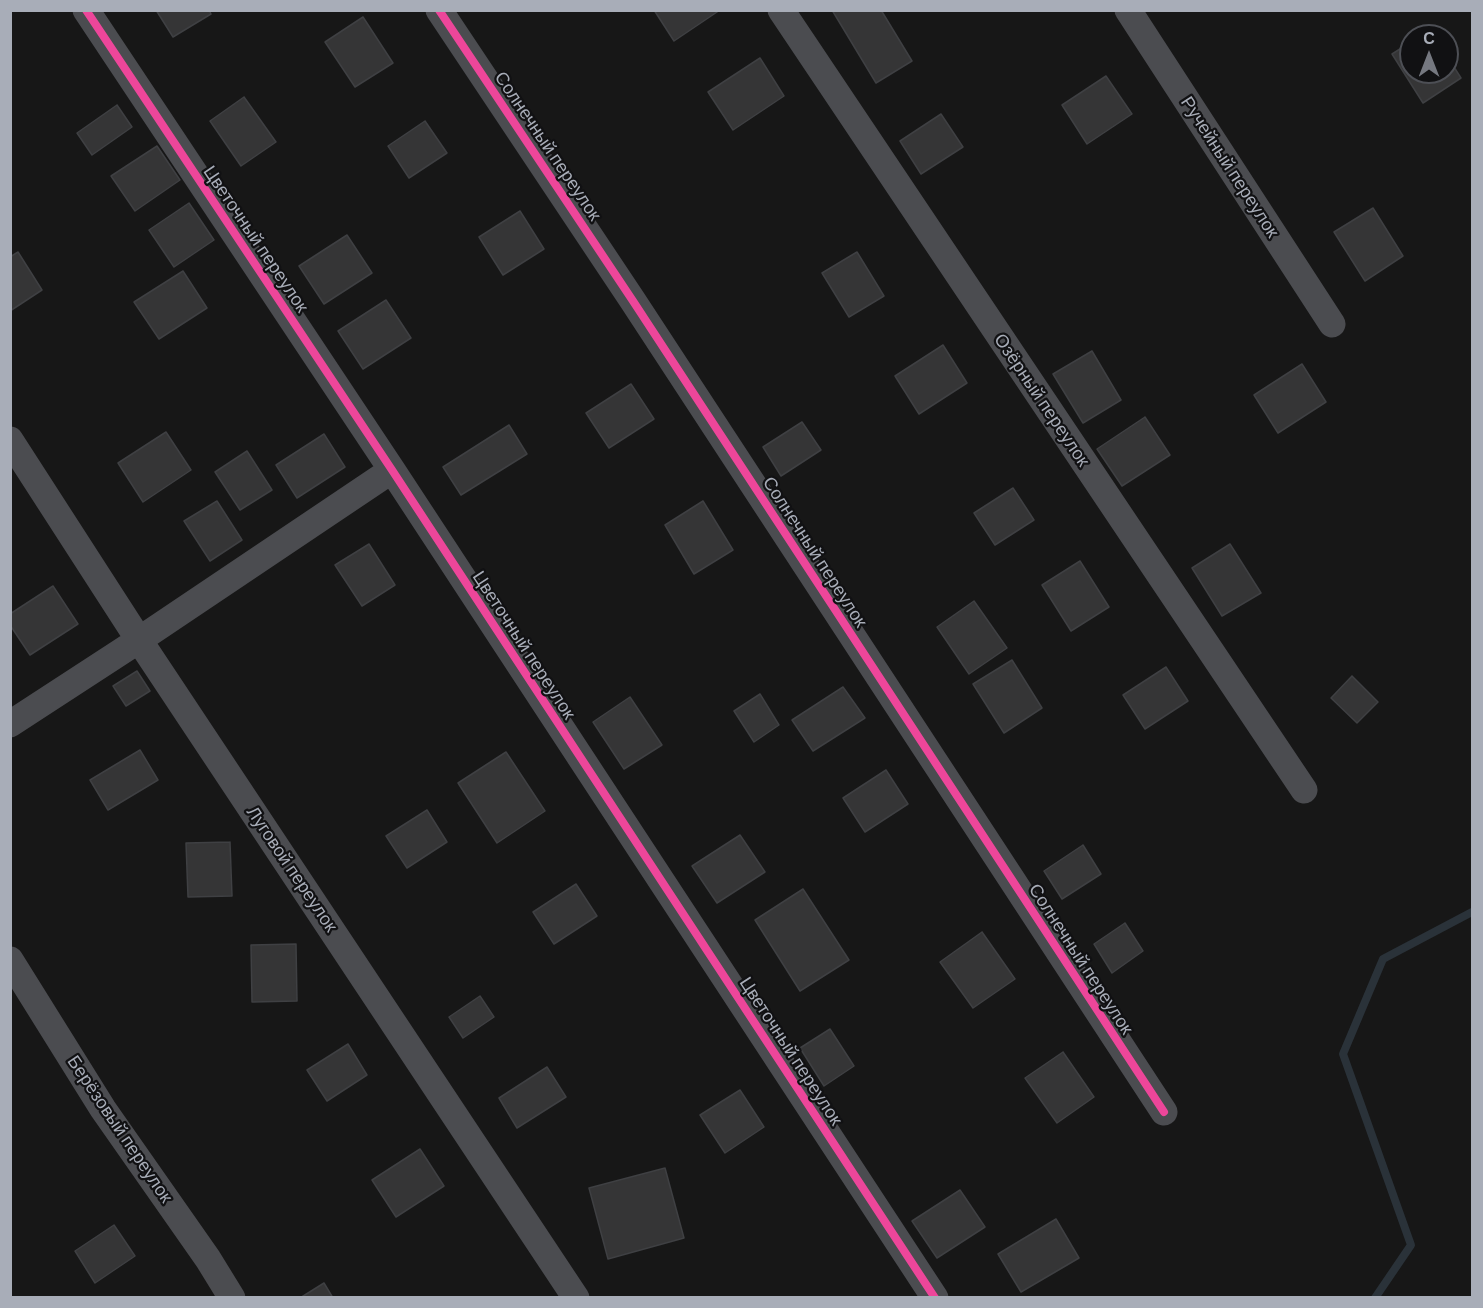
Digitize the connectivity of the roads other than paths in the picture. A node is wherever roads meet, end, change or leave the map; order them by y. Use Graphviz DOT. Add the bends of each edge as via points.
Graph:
graph roads {
  1 [pos="86,10"];
  2 [pos="438,10"];
  3 [pos="781,10"];
  4 [pos="1128,10"];
  5 [pos="1332,324"];
  6 [pos="10,440"];
  7 [pos="392,470"];
  8 [pos="139,640"];
  9 [pos="10,723"];
  10 [pos="1304,790"];
  11 [pos="10,960"];
  12 [pos="1164,1112"];
  13 [pos="232,1298"];
  14 [pos="576,1298"];
  15 [pos="934,1298"];
  1 -- 7 [label="street, Цветочный переулок"];
  2 -- 12 [label="street, Солнечный переулок"];
  3 -- 10 [label="street, Озёрный переулок"];
  4 -- 5 [label="street, Ручейный переулок"];
  6 -- 8 [label="street, Луговой переулок"];
  7 -- 8 [label="street"];
  7 -- 15 [label="street, Цветочный переулок"];
  8 -- 9 [label="street"];
  8 -- 14 [label="street, Луговой переулок"];
  11 -- 13 [label="street, Берёзовый переулок" via="104,1109"];
}
